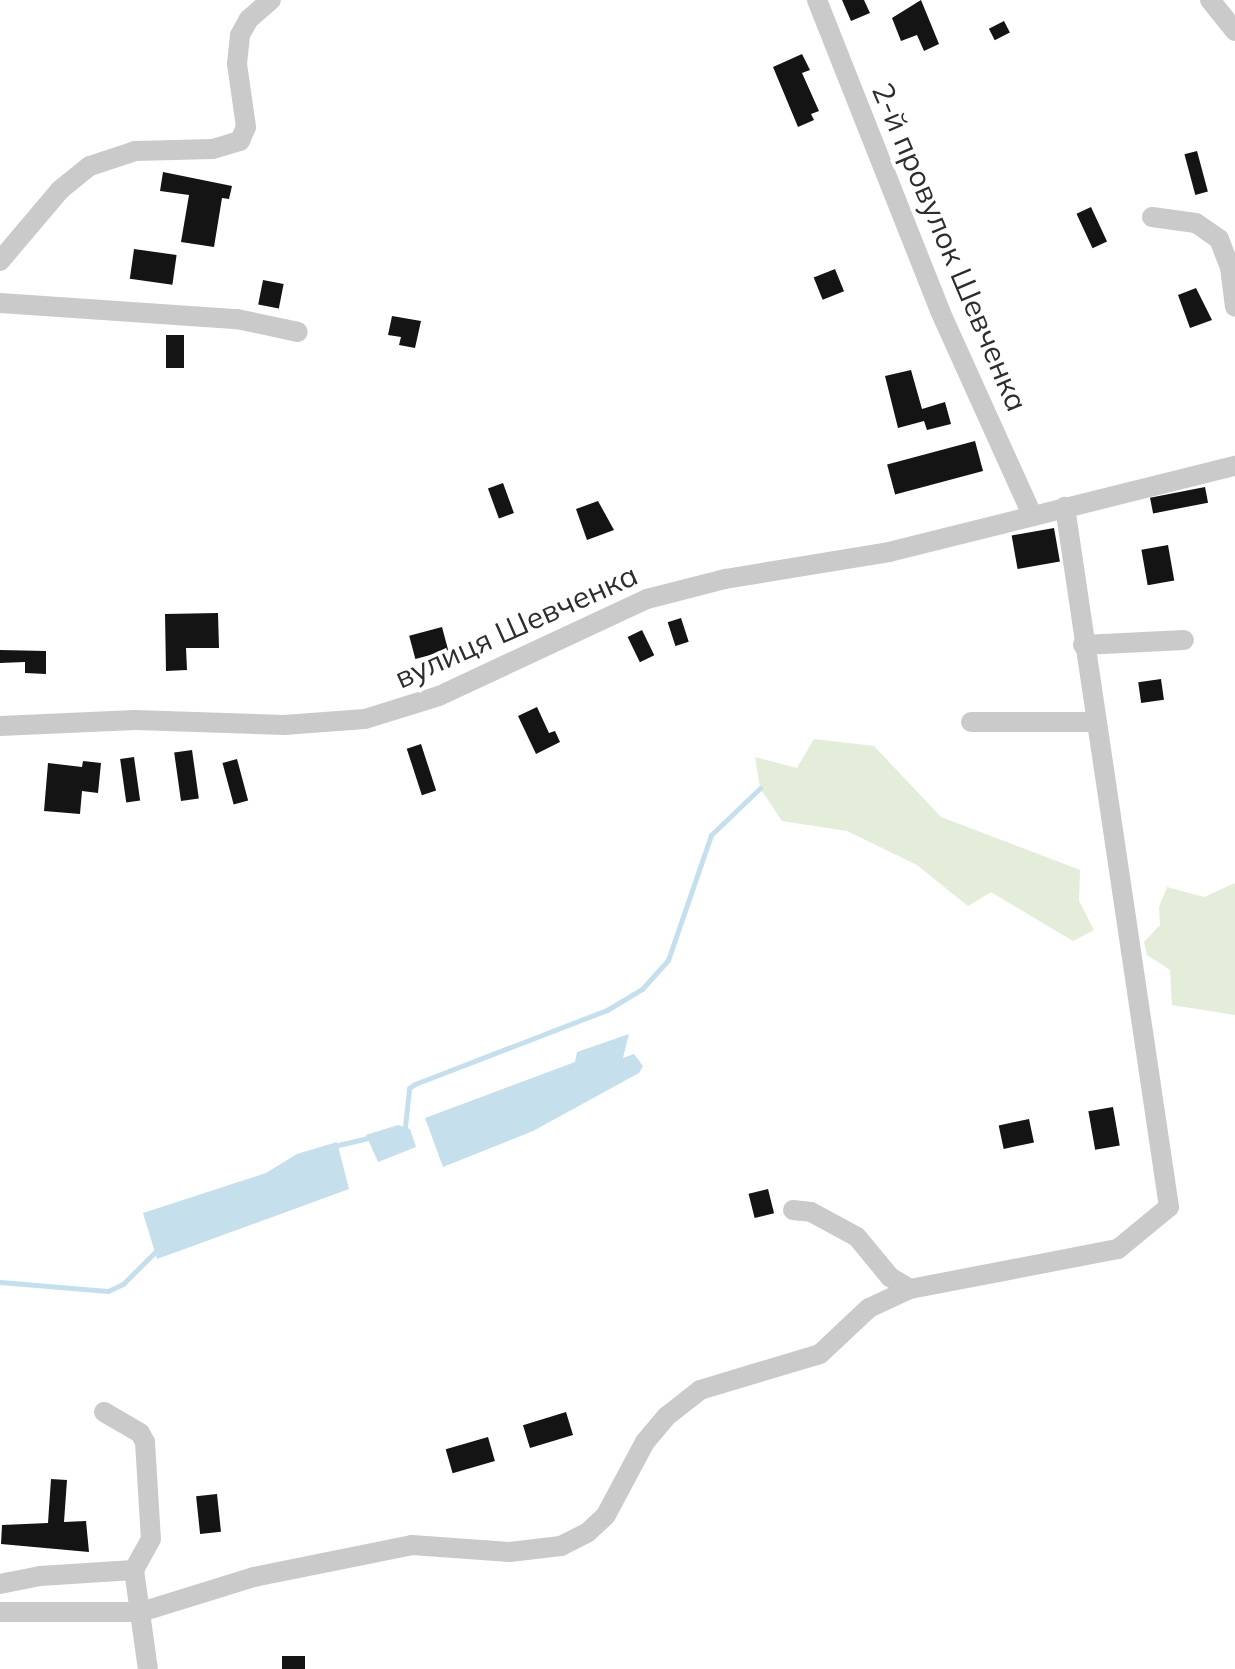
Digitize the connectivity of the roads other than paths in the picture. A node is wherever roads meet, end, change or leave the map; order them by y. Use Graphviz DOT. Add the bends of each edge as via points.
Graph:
graph roads {
  1 [pos="271,0"];
  2 [pos="817,0"];
  3 [pos="1210,0"];
  4 [pos="1235,31"];
  5 [pos="1152,217"];
  6 [pos="2,255"];
  7 [pos="0,303"];
  8 [pos="1235,307"];
  9 [pos="298,332"];
  10 [pos="1235,466"];
  11 [pos="1065,507"];
  12 [pos="1032,515"];
  13 [pos="1184,640"];
  14 [pos="1083,645"];
  15 [pos="971,722"];
  16 [pos="1094,722"];
  17 [pos="0,726"];
  18 [pos="793,1210"];
  19 [pos="910,1289"];
  20 [pos="104,1412"];
  21 [pos="134,1570"];
  22 [pos="0,1584"];
  23 [pos="0,1612"];
  24 [pos="141,1612"];
  25 [pos="148,1669"];
  1 -- 6 [label="street" via="240,35 237,64 246,114 240,141 213,149 135,151 90,166 60,190"];
  2 -- 12 [label="street, 2-й провулок Шевченка" via="934,297"];
  3 -- 4 [label="street"];
  5 -- 8 [label="street" via="1196,223 1219,239 1230,267"];
  7 -- 9 [label="street" via="237,319"];
  10 -- 11 [label="street, вулиця Шевченка"];
  11 -- 12 [label="street, вулиця Шевченка"];
  11 -- 14 [label="street"];
  12 -- 17 [label="street, вулиця Шевченка" via="889,552 725,579 647,599 439,696 365,719 284,725 122,720"];
  13 -- 14 [label="street"];
  14 -- 16 [label="street"];
  15 -- 16 [label="street"];
  16 -- 19 [label="street" via="1169,1207 1134,1240 1102,1254"];
  18 -- 19 [label="street" via="811,1212 857,1237 890,1277"];
  19 -- 24 [label="street" via="869,1308 820,1354 714,1384 686,1399 645,1442 606,1515 574,1541 510,1552 412,1545 254,1577"];
  20 -- 21 [label="street" via="140,1433 145,1442 151,1539"];
  21 -- 22 [label="street"];
  21 -- 24 [label="street"];
  23 -- 24 [label="street"];
  24 -- 25 [label="street"];
}
